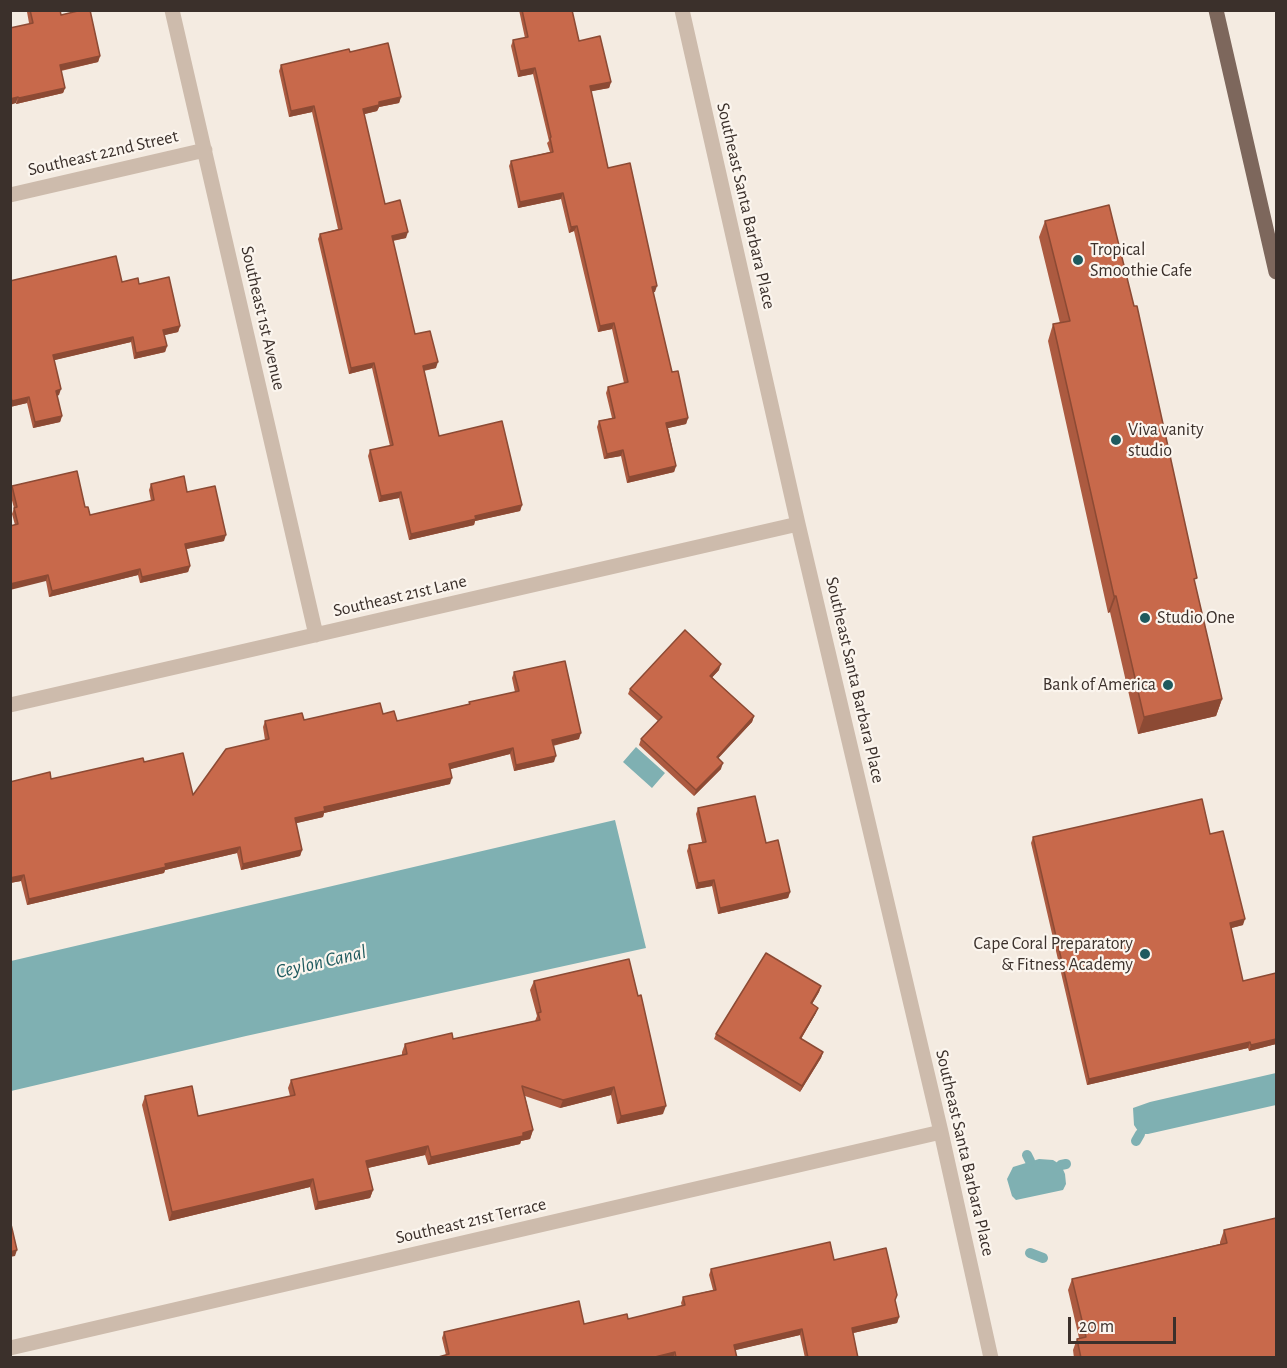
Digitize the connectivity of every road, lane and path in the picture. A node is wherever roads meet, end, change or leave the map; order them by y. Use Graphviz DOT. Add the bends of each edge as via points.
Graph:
graph roads {
  1 [pos="172,10"];
  2 [pos="682,10"];
  3 [pos="1216,10"];
  4 [pos="204,150"];
  5 [pos="10,195"];
  6 [pos="1276,272"];
  7 [pos="798,524"];
  8 [pos="316,635"];
  9 [pos="10,705"];
  10 [pos="941,1132"];
  11 [pos="10,1348"];
  12 [pos="991,1358"];
  1 -- 4 [label="street, Southeast 1st Avenue"];
  2 -- 7 [label="street, Southeast Santa Barbara Place"];
  3 -- 6 [label="main road"];
  4 -- 5 [label="street, Southeast 22nd Street"];
  4 -- 8 [label="street, Southeast 1st Avenue"];
  7 -- 8 [label="street, Southeast 21st Lane"];
  7 -- 10 [label="street, Southeast Santa Barbara Place"];
  8 -- 9 [label="street, Southeast 21st Lane"];
  10 -- 11 [label="street, Southeast 21st Terrace"];
  10 -- 12 [label="street, Southeast Santa Barbara Place"];
}
